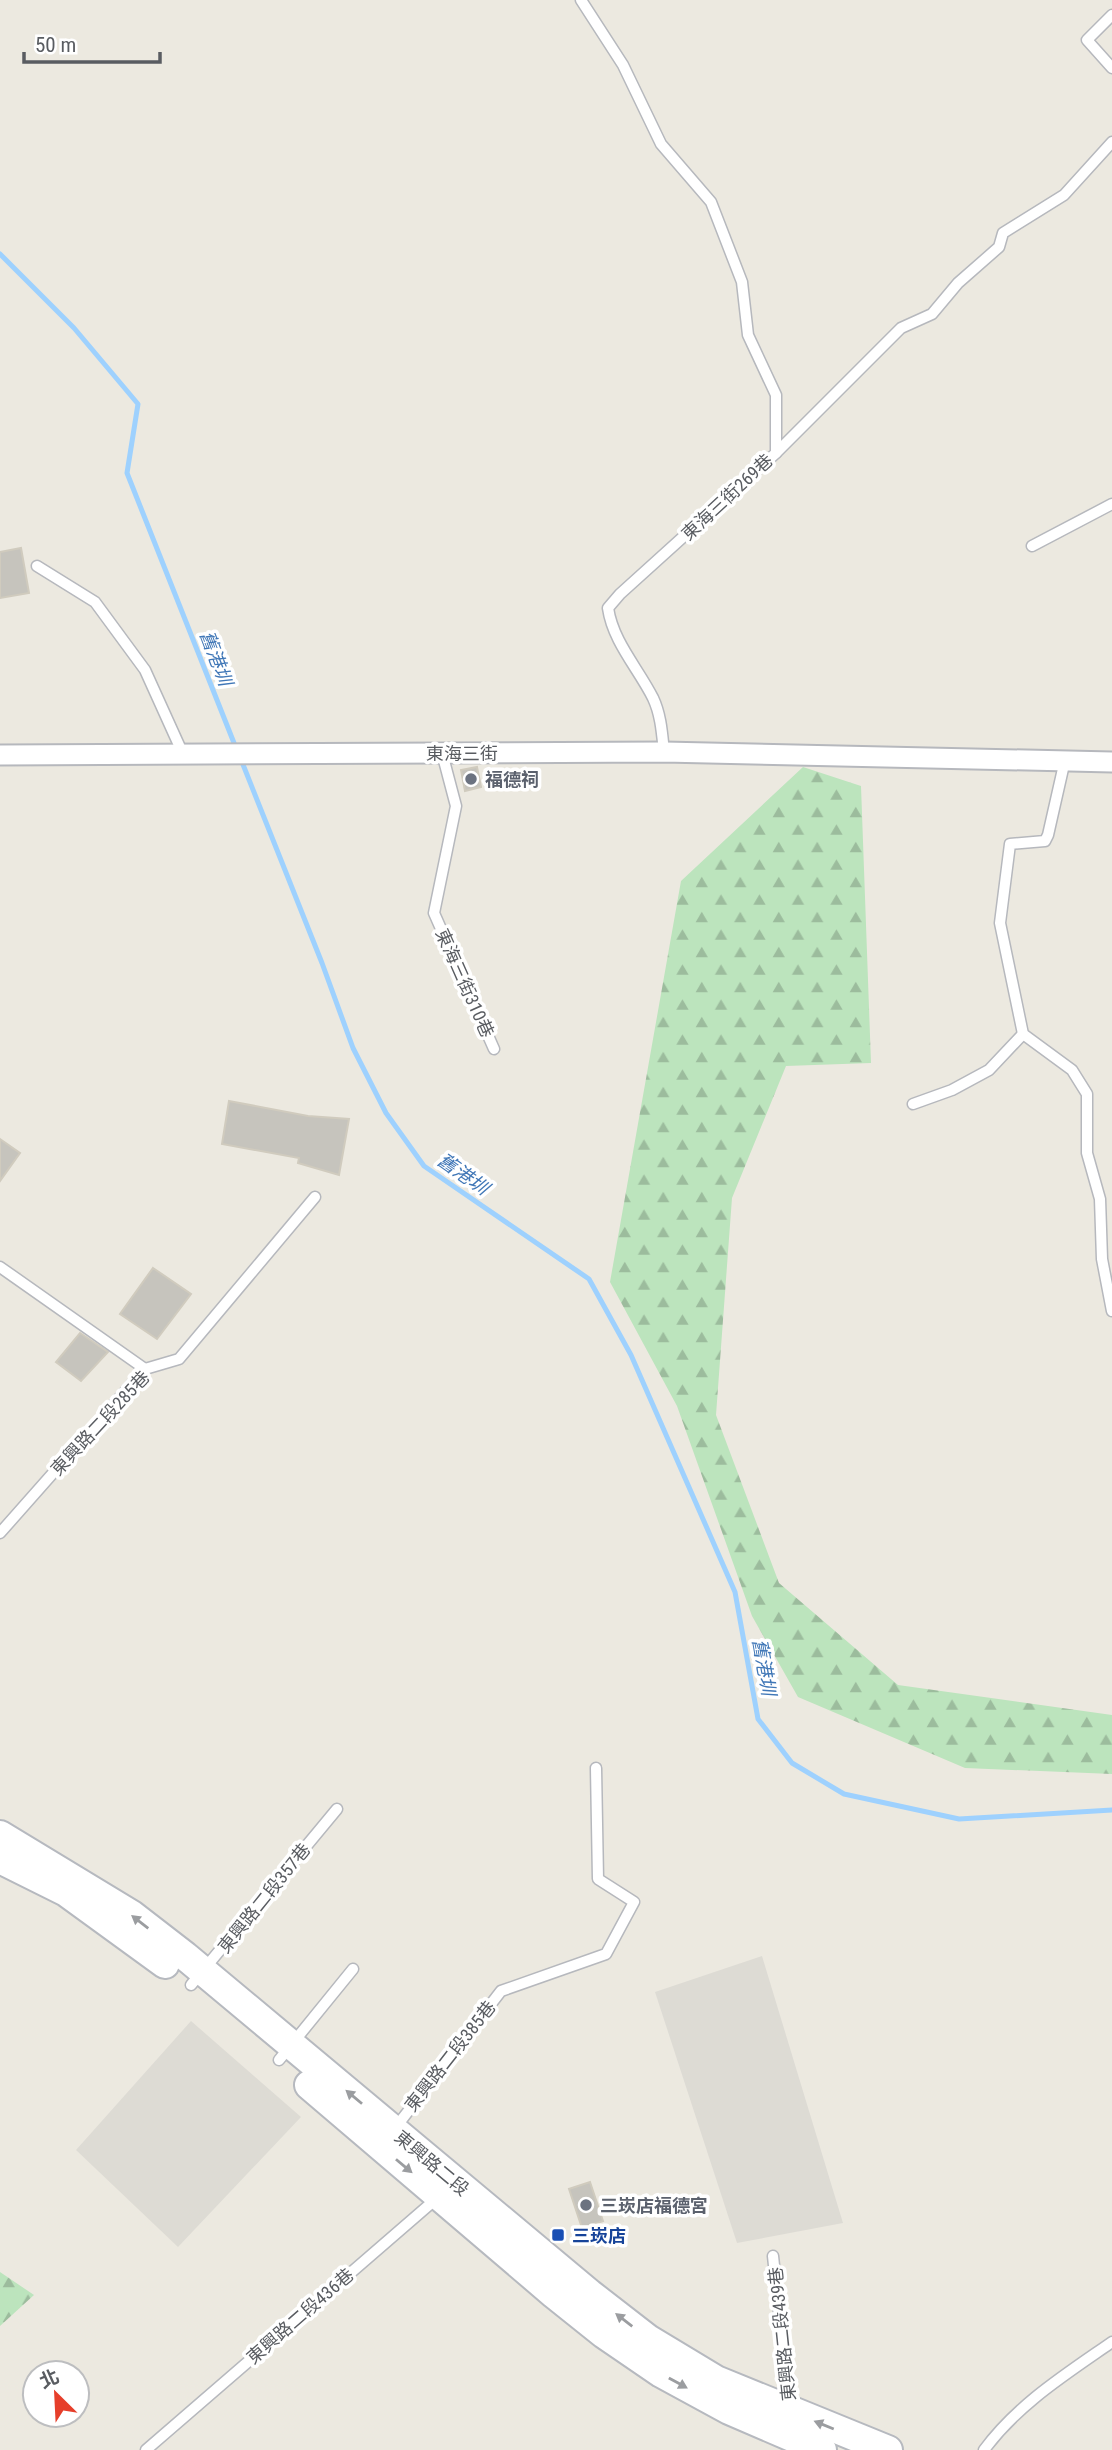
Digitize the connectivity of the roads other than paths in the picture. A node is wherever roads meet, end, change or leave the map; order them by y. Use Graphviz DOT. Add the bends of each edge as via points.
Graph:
graph roads {
  1 [pos="581,0"];
  2 [pos="1112,15"];
  3 [pos="1112,68"];
  4 [pos="1112,142"];
  5 [pos="776,453"];
  6 [pos="1112,504"];
  7 [pos="1032,546"];
  8 [pos="37,566"];
  9 [pos="664,752"];
  10 [pos="442,753"];
  11 [pos="183,754"];
  12 [pos="0,755"];
  13 [pos="1065,760"];
  14 [pos="1112,762"];
  15 [pos="1023,1034"];
  16 [pos="494,1049"];
  17 [pos="913,1104"];
  18 [pos="315,1196"];
  19 [pos="0,1267"];
  20 [pos="1112,1311"];
  21 [pos="145,1369"];
  22 [pos="0,1533"];
  23 [pos="596,1768"];
  24 [pos="337,1810"];
  25 [pos="0,1835"];
  26 [pos="0,1859"];
  27 [pos="353,1969"];
  28 [pos="197,1979"];
  29 [pos="284,2052"];
  30 [pos="386,2137"];
  31 [pos="447,2188"];
  32 [pos="773,2256"];
  33 [pos="1112,2342"];
  34 [pos="790,2411"];
  35 [pos="146,2450"];
  36 [pos="822,2450"];
  37 [pos="888,2450"];
  38 [pos="984,2450"];
  1 -- 5 [label="lane, 東海三街269巷" via="623,65 661,144 711,202 742,282 748,335 776,395"];
  2 -- 3 [label="lane" via="1087,40"];
  4 -- 5 [label="lane" via="1064,195 1003,233 999,247 958,283 932,314 901,328"];
  5 -- 9 [label="lane, 東海三街269巷" via="608,608 611,626 653,699"];
  6 -- 7 [label="lane"];
  8 -- 11 [label="lane" via="95,602 145,670"];
  9 -- 10 [label="street, 東海三街"];
  9 -- 13 [label="street, 東海三街"];
  10 -- 11 [label="street, 東海三街"];
  10 -- 16 [label="lane, 東海三街310巷" via="456,806 434,913"];
  11 -- 12 [label="street"];
  13 -- 14 [label="street, 東海三街"];
  13 -- 15 [label="lane" via="1045,841 1010,844 1000,923"];
  15 -- 17 [label="lane" via="989,1070"];
  15 -- 20 [label="lane" via="1072,1070 1087,1094 1087,1153 1100,1199 1102,1259"];
  18 -- 21 [label="lane, 東興路二段285巷" via="179,1359"];
  19 -- 21 [label="lane"];
  21 -- 22 [label="lane, 東興路二段285巷"];
  23 -- 30 [label="lane, 東興路二段385巷" via="598,1879 634,1902 606,1954 501,1991"];
  24 -- 28 [label="lane, 東興路二段357巷"];
  28 -- 25 [label="main road, 東興路二段, one-way" via="132,1915"];
  26 -- 28 [label="main road, 東興路二段" via="66,1892 169,1967"];
  27 -- 29 [label="lane"];
  28 -- 29 [label="main road, 東興路二段"];
  29 -- 30 [label="main road, 東興路二段"];
  30 -- 31 [label="main road, 東興路二段"];
  34 -- 31 [label="main road, 東興路二段, one-way" via="716,2380 648,2339"];
  31 -- 35 [label="lane, 東興路二段436巷"];
  31 -- 36 [label="main road, 東興路二段, one-way" via="554,2294 604,2334 661,2373 729,2410"];
  32 -- 34 [label="lane, 東興路二段439巷"];
  33 -- 38 [label="lane" via="1042,2390 999,2429"];
  37 -- 34 [label="main road, 東興路二段, one-way"];
}
